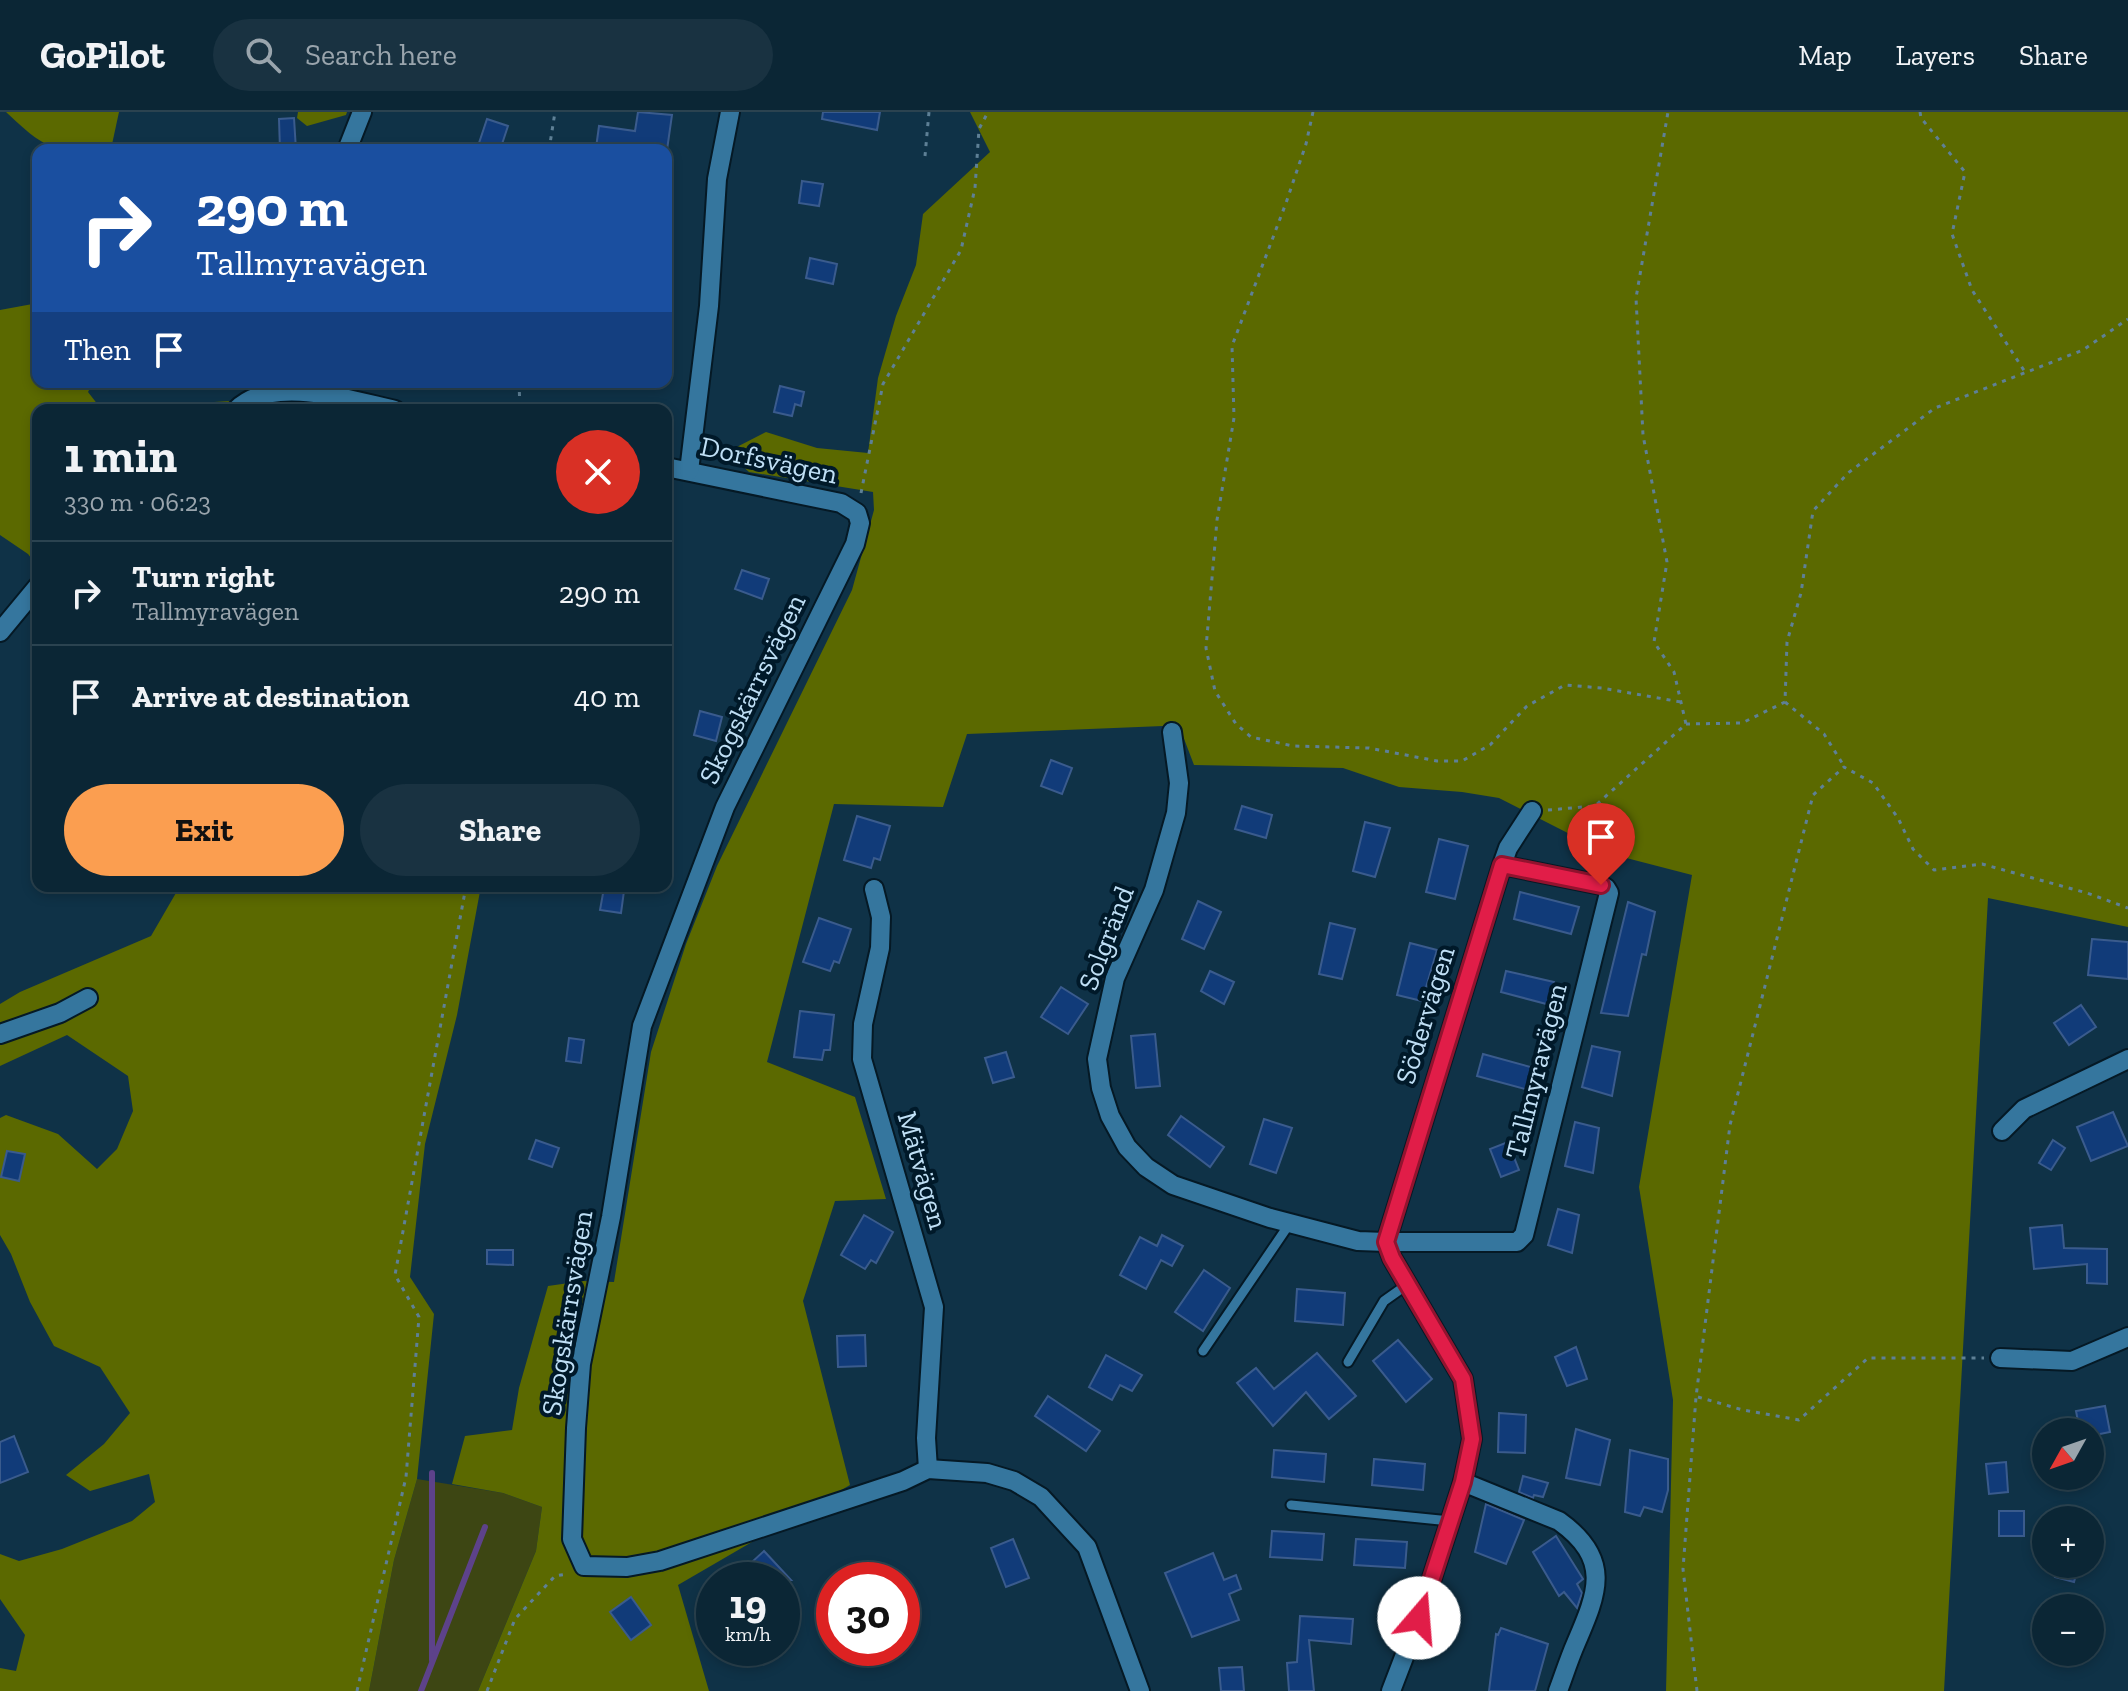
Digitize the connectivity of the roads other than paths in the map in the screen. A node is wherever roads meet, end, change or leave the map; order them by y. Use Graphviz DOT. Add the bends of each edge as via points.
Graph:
graph roads {
  1 [pos="362,112"];
  2 [pos="730,112"];
  3 [pos="349,144"];
  4 [pos="308,388"];
  5 [pos="318,388"];
  6 [pos="242,404"];
  7 [pos="374,404"];
  8 [pos="672,468"];
  9 [pos="689,471"];
  10 [pos="857,513"];
  11 [pos="32,593"];
  12 [pos="0,632"];
  13 [pos="1172,732"];
  14 [pos="1532,811"];
  15 [pos="1502,865"];
  16 [pos="874,889"];
  17 [pos="88,998"];
  18 [pos="0,1034"];
  19 [pos="2128,1059"];
  20 [pos="2002,1131"];
  21 [pos="1290,1223"];
  22 [pos="1386,1242"];
  23 [pos="1408,1284"];
  24 [pos="2128,1337"];
  25 [pos="1203,1351"];
  26 [pos="2000,1358"];
  27 [pos="1348,1362"];
  28 [pos="928,1469"];
  29 [pos="1463,1482"];
  30 [pos="1291,1505"];
  31 [pos="1450,1521"];
  32 [pos="1140,1691"];
  33 [pos="1391,1691"];
  34 [pos="1558,1691"];
  1 -- 3 [label="street"];
  2 -- 9 [label="street" via="717,179 709,306"];
  4 -- 6 [label="street"];
  5 -- 7 [label="street"];
  8 -- 9 [label="street, Dorfsvägen"];
  9 -- 10 [label="street, Dorfsvägen" via="832,500"];
  10 -- 28 [label="street, Skogskärrsvägen" via="855,544 725,807 642,1026 581,1364 572,1539 584,1566 660,1561"];
  11 -- 12 [label="street"];
  13 -- 21 [label="street, Solgränd" via="1179,783 1176,813 1154,890 1115,978 1097,1059 1101,1088 1127,1147 1146,1167 1202,1197"];
  14 -- 15 [label="street, Södervägen"];
  15 -- 22 [label="street, Södervägen"];
  15 -- 22 [label="street, Tallmyravägen" via="1601,885 1609,893 1524,1235 1517,1242"];
  16 -- 28 [label="street, Mätvägen" via="881,917 880,948 863,1024 862,1059 934,1307"];
  17 -- 18 [label="street"];
  19 -- 20 [label="street" via="2024,1109"];
  21 -- 22 [label="street, Solgränd" via="1358,1241"];
  21 -- 25 [label="lane"];
  22 -- 23 [label="street"];
  23 -- 27 [label="lane" via="1384,1301"];
  23 -- 29 [label="street" via="1463,1379 1472,1439"];
  24 -- 26 [label="street" via="2072,1361"];
  28 -- 32 [label="street" via="987,1473 1014,1481 1066,1521 1087,1547"];
  29 -- 31 [label="street"];
  29 -- 34 [label="street" via="1559,1521 1594,1562 1593,1603"];
  30 -- 31 [label="lane"];
  31 -- 33 [label="street"];
}
